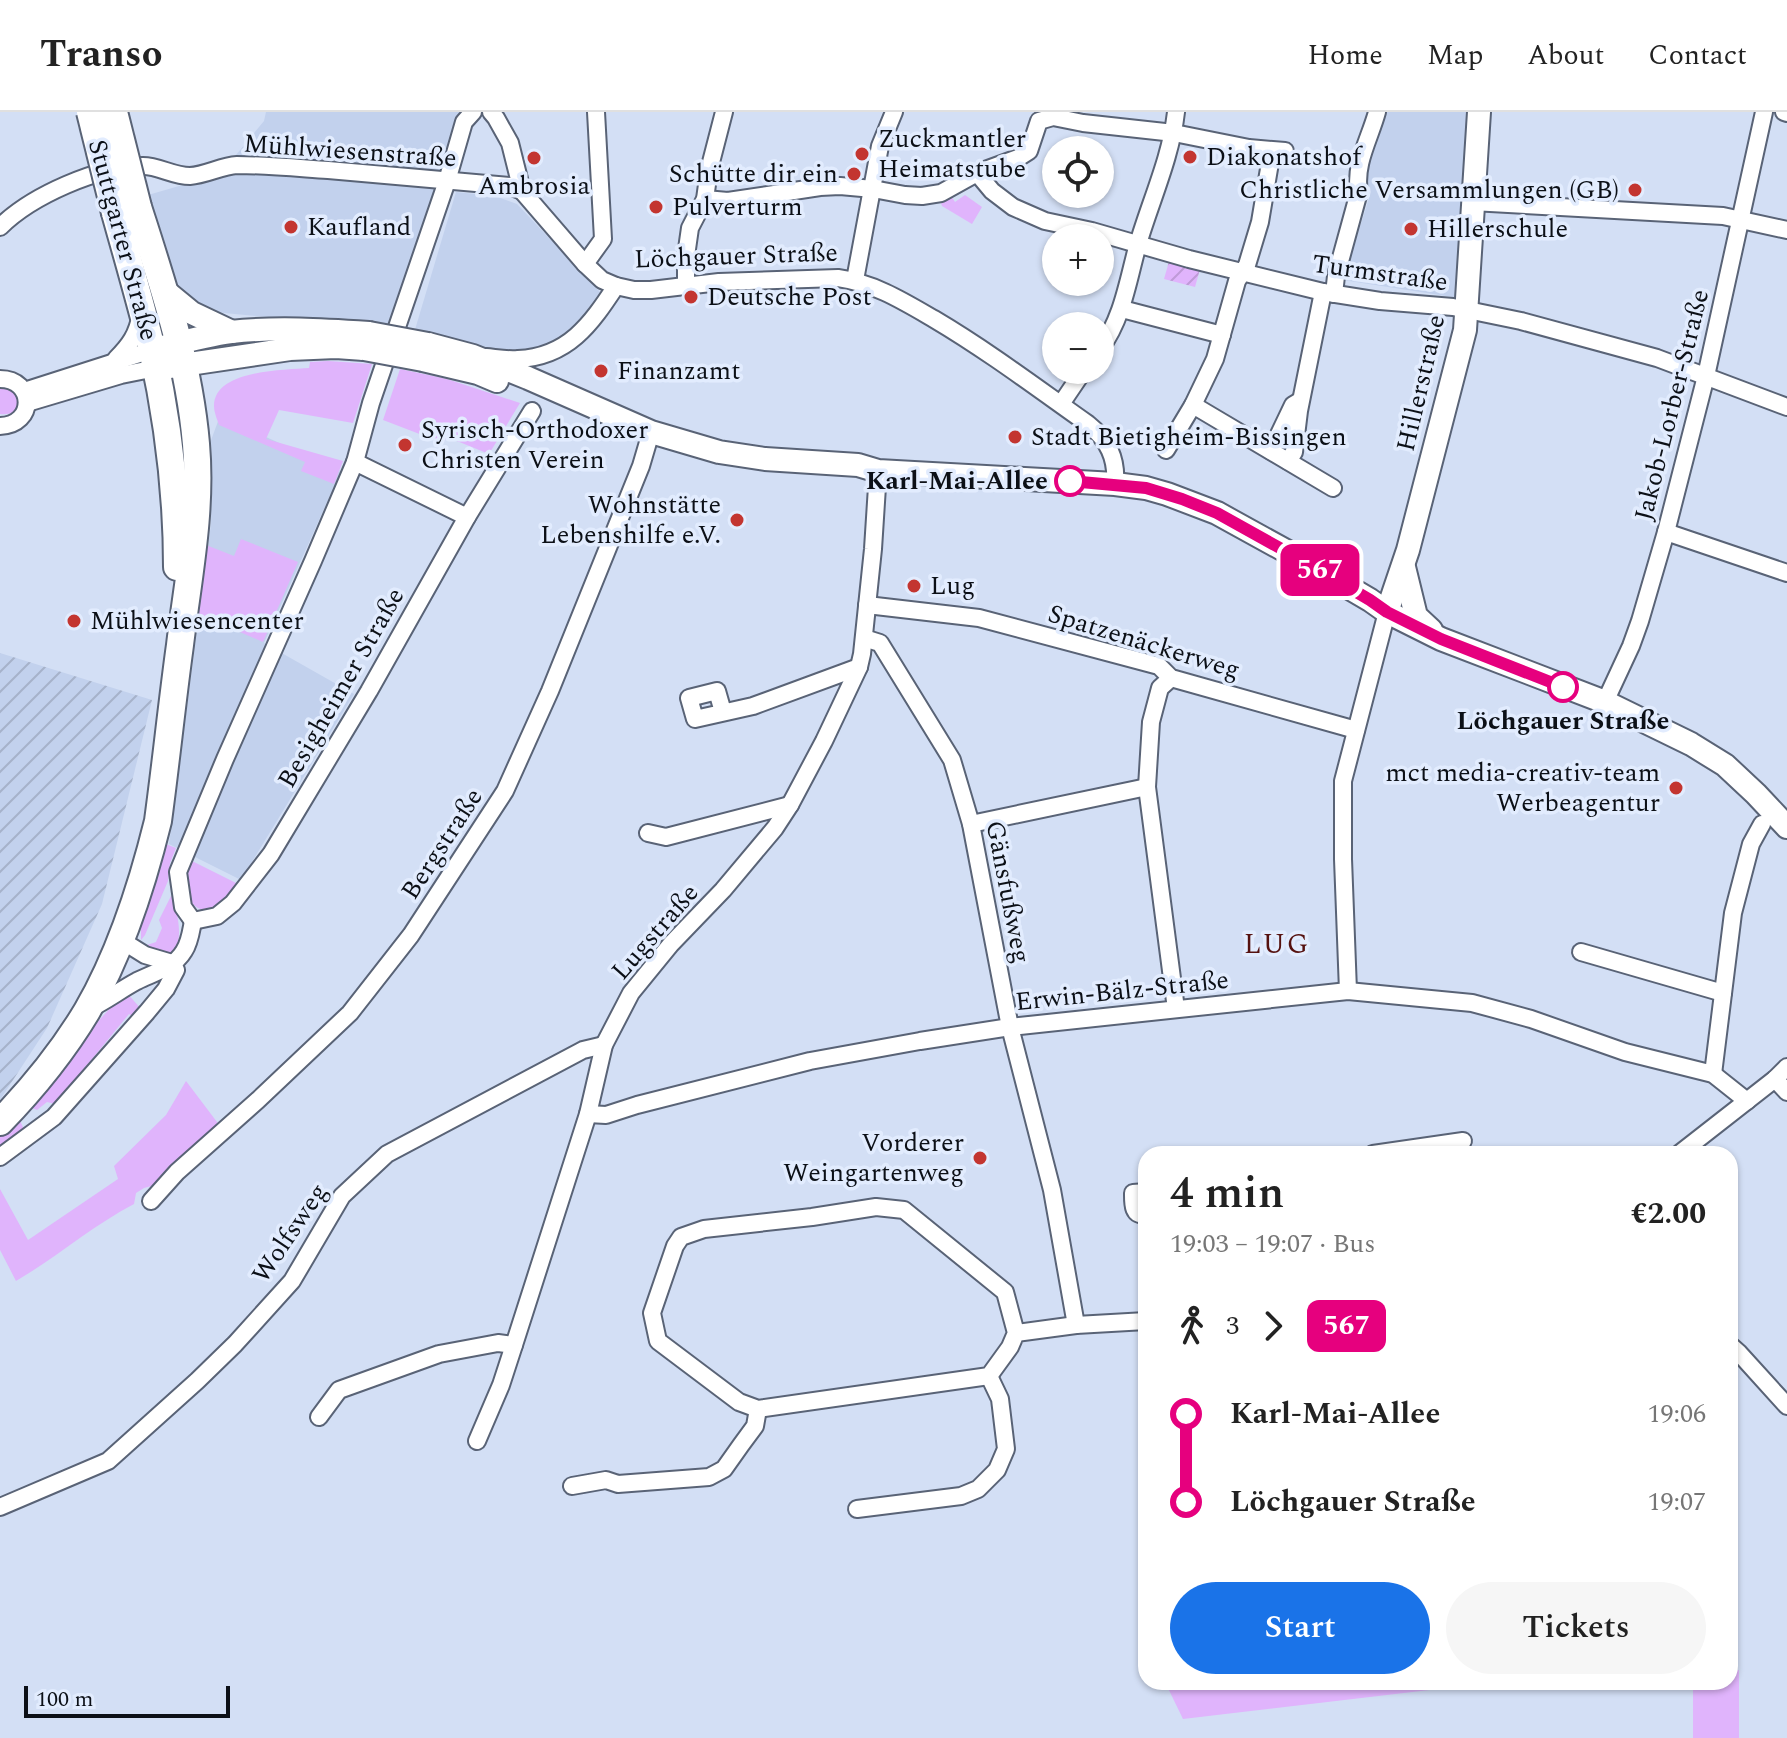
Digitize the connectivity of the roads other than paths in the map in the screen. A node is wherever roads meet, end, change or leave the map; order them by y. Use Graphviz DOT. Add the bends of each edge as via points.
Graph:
graph roads {
  1 [pos="90,112"];
  2 [pos="114,112"];
  3 [pos="491,112"];
  4 [pos="596,112"];
  5 [pos="724,112"];
  6 [pos="894,112"];
  7 [pos="1176,112"];
  8 [pos="1377,112"];
  9 [pos="1479,112"];
  10 [pos="1764,112"];
  11 [pos="468,115"];
  12 [pos="1053,115"];
  13 [pos="1174,133"];
  14 [pos="977,173"];
  15 [pos="447,181"];
  16 [pos="873,189"];
  17 [pos="522,191"];
  18 [pos="705,199"];
  19 [pos="1472,202"];
  20 [pos="127,210"];
  21 [pos="1740,219"];
  22 [pos="0,227"];
  23 [pos="1787,230"];
  24 [pos="1138,245"];
  25 [pos="585,264"];
  26 [pos="1243,273"];
  27 [pos="855,280"];
  28 [pos="686,285"];
  29 [pos="616,286"];
  30 [pos="164,290"];
  31 [pos="1328,293"];
  32 [pos="141,309"];
  33 [pos="1122,309"];
  34 [pos="1466,309"];
  35 [pos="1114,324"];
  36 [pos="233,332"];
  37 [pos="1222,335"];
  38 [pos="366,341"];
  39 [pos="425,352"];
  40 [pos="182,354"];
  41 [pos="473,356"];
  42 [pos="154,359"];
  43 [pos="226,359"];
  44 [pos="115,370"];
  45 [pos="1706,376"];
  46 [pos="0,379"];
  47 [pos="1075,384"];
  48 [pos="527,393"];
  49 [pos="25,397"];
  50 [pos="1302,399"];
  51 [pos="1061,404"];
  52 [pos="162,405"];
  53 [pos="1193,405"];
  54 [pos="1787,407"];
  55 [pos="0,426"];
  56 [pos="649,438"];
  57 [pos="1166,450"];
  58 [pos="1271,451"];
  59 [pos="1288,461"];
  60 [pos="355,462"];
  61 [pos="878,471"];
  62 [pos="1115,484"];
  63 [pos="1333,488"];
  64 [pos="467,517"];
  65 [pos="1666,532"];
  66 [pos="1404,567"];
  67 [pos="1787,573"];
  68 [pos="867,605"];
  69 [pos="1387,612"];
  70 [pos="864,638"];
  71 [pos="1441,639"];
  72 [pos="179,647"];
  73 [pos="859,667"];
  74 [pos="1171,678"];
  75 [pos="1605,702"];
  76 [pos="723,712"];
  77 [pos="1356,730"];
  78 [pos="1147,787"];
  79 [pos="790,805"];
  80 [pos="971,824"];
  81 [pos="1762,824"];
  82 [pos="1787,827"];
  83 [pos="648,833"];
  84 [pos="193,921"];
  85 [pos="116,950"];
  86 [pos="1581,952"];
  87 [pos="172,963"];
  88 [pos="142,980"];
  89 [pos="1348,991"];
  90 [pos="1723,993"];
  91 [pos="157,1000"];
  92 [pos="1176,1009"];
  93 [pos="87,1010"];
  94 [pos="1010,1027"];
  95 [pos="604,1045"];
  96 [pos="1781,1073"];
  97 [pos="1713,1074"];
  98 [pos="1787,1092"];
  99 [pos="1747,1101"];
  100 [pos="588,1114"];
  101 [pos="0,1122"];
  102 [pos="1463,1141"];
  103 [pos="1428,1146"];
  104 [pos="1689,1146"];
  105 [pos="0,1157"];
  106 [pos="1138,1193"];
  107 [pos="151,1201"];
  108 [pos="1138,1213"];
  109 [pos="1138,1321"];
  110 [pos="1076,1325"];
  111 [pos="1016,1333"];
  112 [pos="514,1345"];
  113 [pos="1738,1354"];
  114 [pos="989,1376"];
  115 [pos="1787,1406"];
  116 [pos="758,1409"];
  117 [pos="319,1417"];
  118 [pos="477,1441"];
  119 [pos="572,1486"];
  120 [pos="0,1507"];
  121 [pos="857,1509"];
  1 -- 20 [label="main road, Stuttgarter Straße, bridge"];
  2 -- 20 [label="main road, Stuttgarter Straße, bridge"];
  3 -- 17 [label="street" via="510,143"];
  4 -- 25 [label="street" via="603,239"];
  5 -- 18 [label="street"];
  6 -- 16 [label="street" via="880,146"];
  7 -- 13 [label="street"];
  8 -- 31 [label="street"];
  9 -- 19 [label="main road, Hillerstraße"];
  10 -- 21 [label="street, Jakob-Lorber-Straße"];
  11 -- 15 [label="street"];
  12 -- 13 [label="street"];
  12 -- 14 [label="street" via="1039,121 1029,151"];
  13 -- 24 [label="street"];
  13 -- 26 [label="street" via="1278,151"];
  14 -- 16 [label="street" via="932,195"];
  14 -- 24 [label="street, Turmstraße" via="992,191 1026,213"];
  15 -- 17 [label="street, Mühlwiesenstraße"];
  15 -- 22 [label="street, Mühlwiesenstraße" via="237,165 181,176 138,166 99,174 34,200"];
  15 -- 60 [label="street"];
  16 -- 18 [label="street" via="820,187 728,201"];
  16 -- 27 [label="street"];
  17 -- 25 [label="street, Löchgauer Straße"];
  18 -- 28 [label="street" via="690,228"];
  19 -- 21 [label="street"];
  19 -- 34 [label="main road, Hillerstraße"];
  20 -- 30 [label="main road, Stuttgarter Straße"];
  20 -- 32 [label="main road, Stuttgarter Straße"];
  21 -- 23 [label="street"];
  21 -- 45 [label="street, Jakob-Lorber-Straße"];
  24 -- 26 [label="street, Turmstraße"];
  24 -- 33 [label="street"];
  25 -- 29 [label="street, Löchgauer Straße"];
  26 -- 31 [label="street, Turmstraße"];
  26 -- 37 [label="street"];
  27 -- 28 [label="street, Löchgauer Straße"];
  27 -- 51 [label="street, Löchgauer Straße" via="902,299 962,335"];
  28 -- 29 [label="street, Löchgauer Straße" via="651,290"];
  29 -- 41 [label="street, Löchgauer Straße" via="591,323 550,353 518,359"];
  30 -- 36 [label="main road" via="192,313"];
  30 -- 40 [label="main road, Stuttgarter Straße"];
  31 -- 34 [label="street, Turmstraße"];
  31 -- 50 [label="street"];
  32 -- 42 [label="main road, Stuttgarter Straße"];
  32 -- 44 [label="street" via="134,338"];
  33 -- 35 [label="street"];
  33 -- 37 [label="street"];
  34 -- 45 [label="street, Turmstraße" via="1627,349"];
  34 -- 66 [label="main road, Hillerstraße" via="1464,337"];
  36 -- 38 [label="main road" via="308,330"];
  36 -- 40 [label="main road"];
  36 -- 43 [label="main road" via="225,341"];
  37 -- 53 [label="street"];
  38 -- 39 [label="main road, bridge"];
  38 -- 43 [label="main road"];
  39 -- 41 [label="main road"];
  39 -- 48 [label="main road"];
  40 -- 42 [label="main road"];
  40 -- 43 [label="main road"];
  40 -- 72 [label="main road, Stuttgarter Straße" via="196,445 197,499"];
  41 -- 48 [label="main road"];
  42 -- 44 [label="street"];
  42 -- 52 [label="main road, Stuttgarter Straße"];
  44 -- 49 [label="street"];
  44 -- 52 [label="street" via="148,386"];
  45 -- 54 [label="street, Turmstraße"];
  45 -- 65 [label="street, Jakob-Lorber-Straße"];
  46 -- 49 [label="street" via="14,381"];
  47 -- 51 [label="street"];
  48 -- 56 [label="main road" via="569,404"];
  48 -- 64 [label="street, Besigheimer Straße"];
  49 -- 55 [label="street" via="23,416"];
  50 -- 58 [label="street" via="1293,405"];
  50 -- 59 [label="street"];
  51 -- 62 [label="street, Löchgauer Straße" via="1105,442 1114,460"];
  52 -- 72 [label="main road, Stuttgarter Straße" via="177,527"];
  53 -- 57 [label="street"];
  53 -- 58 [label="street"];
  56 -- 61 [label="main road" via="765,459"];
  56 -- 107 [label="street, Bergstraße" via="505,791 411,935 350,1013"];
  58 -- 59 [label="street"];
  59 -- 63 [label="street"];
  60 -- 64 [label="street"];
  60 -- 84 [label="street" via="178,872 183,907"];
  61 -- 62 [label="main road"];
  61 -- 68 [label="street, Lugstraße"];
  62 -- 69 [label="main road" via="1146,488 1217,513"];
  64 -- 84 [label="street, Besigheimer Straße" via="271,854 233,903 217,916"];
  65 -- 67 [label="street"];
  65 -- 75 [label="street, Jakob-Lorber-Straße" via="1631,646"];
  66 -- 69 [label="main road, Hillerstraße"];
  66 -- 71 [label="main road" via="1416,616"];
  68 -- 70 [label="street, Lugstraße"];
  68 -- 74 [label="street, Spatzenäckerweg" via="979,618 1159,666"];
  69 -- 71 [label="main road"];
  69 -- 77 [label="street"];
  70 -- 73 [label="street, Lugstraße"];
  70 -- 80 [label="street, Gänsfußweg" via="880,643 952,760"];
  71 -- 75 [label="main road"];
  72 -- 85 [label="main road" via="158,821"];
  73 -- 76 [label="street"];
  73 -- 79 [label="street, Lugstraße"];
  74 -- 77 [label="street, Spatzenäckerweg"];
  74 -- 78 [label="street" via="1160,688 1151,722"];
  75 -- 82 [label="main road" via="1725,765"];
  77 -- 89 [label="street" via="1343,781"];
  78 -- 80 [label="street"];
  78 -- 92 [label="street"];
  79 -- 83 [label="street" via="666,837"];
  79 -- 95 [label="street, Lugstraße" via="631,993"];
  80 -- 94 [label="street, Gänsfußweg"];
  81 -- 90 [label="street" via="1751,844 1733,913"];
  84 -- 87 [label="street" via="185,950"];
  85 -- 87 [label="street"];
  85 -- 88 [label="street"];
  85 -- 93 [label="main road"];
  86 -- 90 [label="street"];
  87 -- 88 [label="street"];
  87 -- 91 [label="street" via="174,978"];
  88 -- 91 [label="street"];
  88 -- 93 [label="street"];
  89 -- 92 [label="street, Erwin-Bälz-Straße"];
  89 -- 97 [label="street, Erwin-Bälz-Straße" via="1472,1003"];
  90 -- 97 [label="street"];
  91 -- 105 [label="street" via="54,1117"];
  92 -- 94 [label="street, Erwin-Bälz-Straße"];
  93 -- 101 [label="main road"];
  94 -- 100 [label="street, Erwin-Bälz-Straße" via="810,1061 606,1115"];
  94 -- 110 [label="street, Gänsfußweg" via="1052,1190"];
  95 -- 100 [label="street, Lugstraße"];
  95 -- 120 [label="street, Wolfsweg" via="583,1050 387,1154 342,1196 292,1281 197,1381 108,1461"];
  96 -- 98 [label="street"];
  96 -- 99 [label="street"];
  97 -- 99 [label="street, Erwin-Bälz-Straße"];
  99 -- 104 [label="street"];
  100 -- 112 [label="street, Lugstraße"];
  102 -- 103 [label="street"];
  106 -- 108 [label="street" via="1133,1193 1132,1206"];
  109 -- 110 [label="street"];
  110 -- 111 [label="street"];
  111 -- 114 [label="street"];
  111 -- 116 [label="street" via="1005,1292 904,1210 876,1207 704,1229 681,1237 652,1313 658,1341 739,1402"];
  112 -- 117 [label="street" via="439,1354 339,1390"];
  112 -- 118 [label="street, Lugstraße"];
  113 -- 115 [label="street"];
  114 -- 116 [label="street"];
  114 -- 121 [label="street" via="1000,1399 1006,1449 997,1470 978,1489 961,1496"];
  116 -- 119 [label="street" via="755,1426 724,1469 709,1477"];
}
